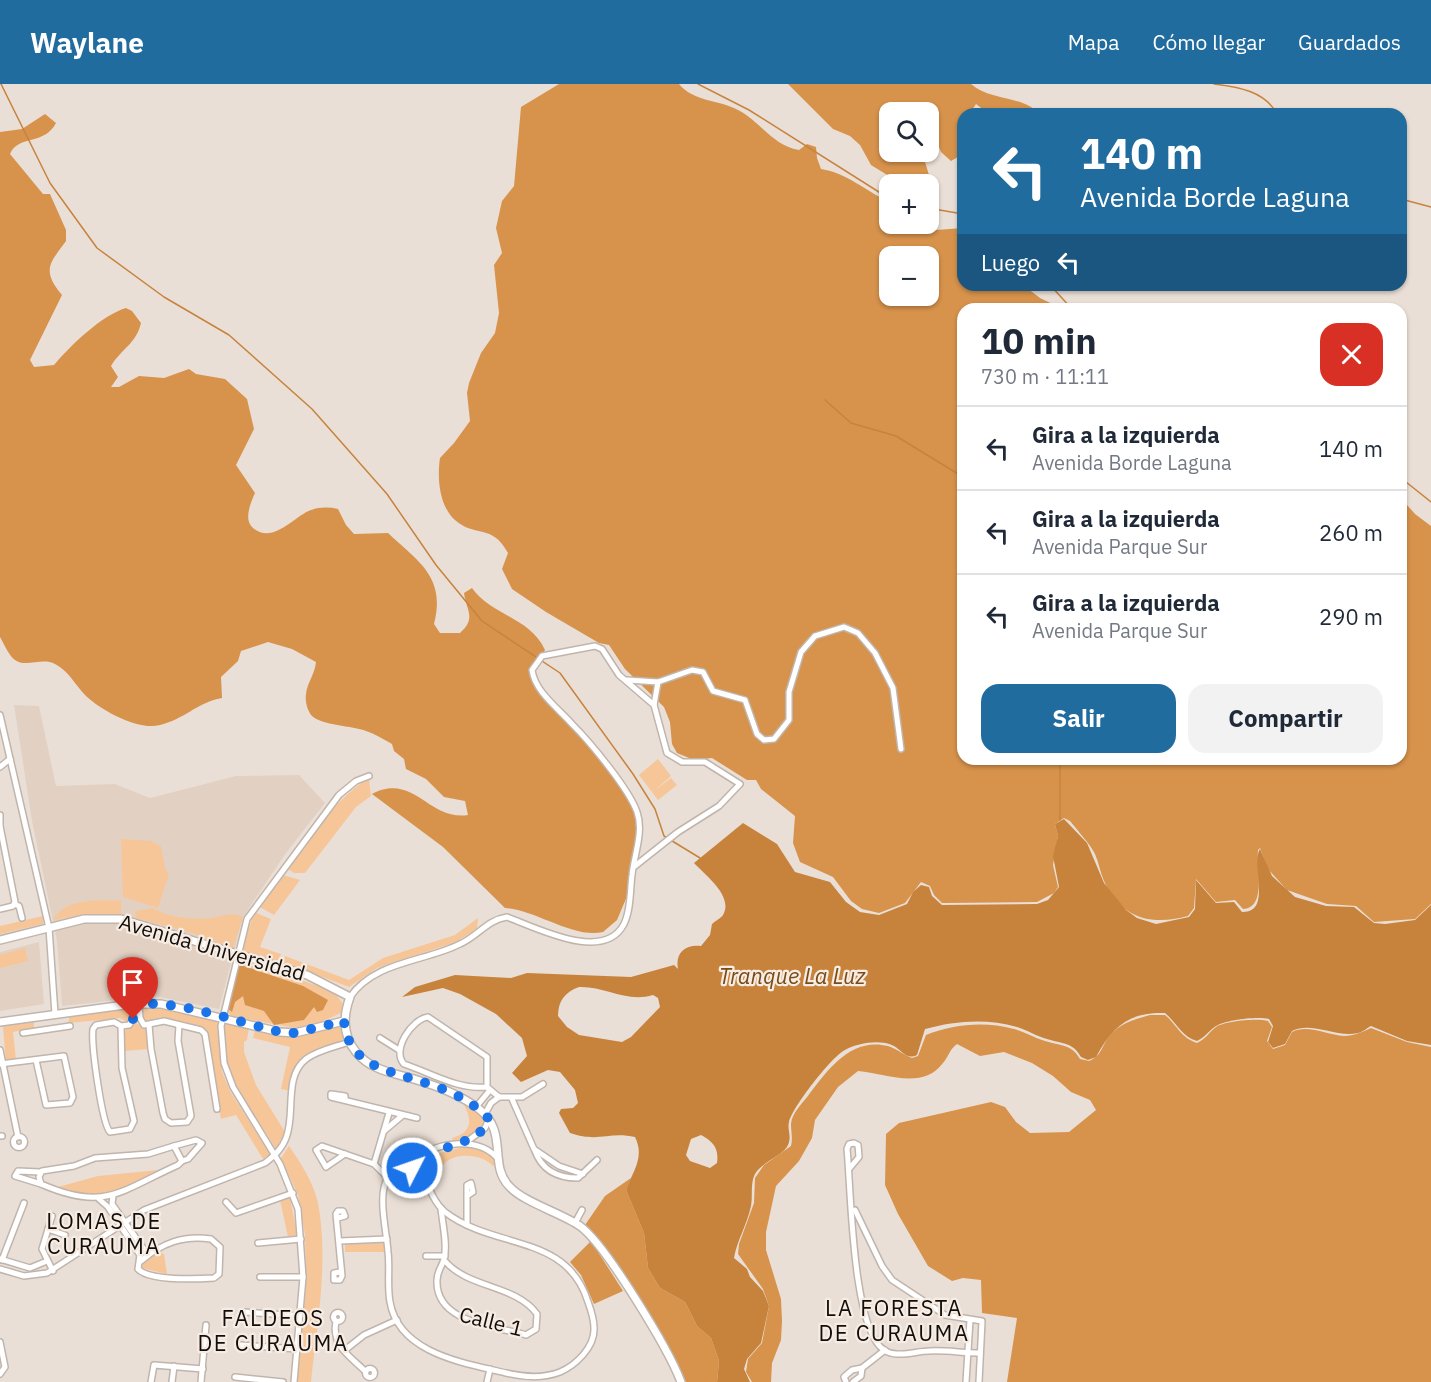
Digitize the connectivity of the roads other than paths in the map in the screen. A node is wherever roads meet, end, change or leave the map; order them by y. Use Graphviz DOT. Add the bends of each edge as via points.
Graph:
graph roads {
  1 [pos="627,680"];
  2 [pos="658,682"];
  3 [pos="654,705"];
  4 [pos="0,715"];
  5 [pos="901,748"];
  6 [pos="10,759"];
  7 [pos="0,767"];
  8 [pos="369,776"];
  9 [pos="0,815"];
  10 [pos="0,825"];
  11 [pos="632,869"];
  12 [pos="14,904"];
  13 [pos="0,909"];
  14 [pos="22,918"];
  15 [pos="49,928"];
  16 [pos="0,939"];
  17 [pos="237,954"];
  18 [pos="358,987"];
  19 [pos="339,991"];
  20 [pos="350,997"];
  21 [pos="135,1004"];
  22 [pos="346,1007"];
  23 [pos="65,1013"];
  24 [pos="55,1014"];
  25 [pos="35,1017"];
  26 [pos="222,1018"];
  27 [pos="344,1021"];
  28 [pos="0,1022"];
  29 [pos="149,1025"];
  30 [pos="121,1026"];
  31 [pos="179,1026"];
  32 [pos="37,1031"];
  33 [pos="23,1033"];
  34 [pos="380,1038"];
  35 [pos="349,1042"];
  36 [pos="0,1050"];
  37 [pos="399,1050"];
  38 [pos="36,1060"];
  39 [pos="1,1064"];
  40 [pos="543,1084"];
  41 [pos="489,1088"];
  42 [pos="499,1097"];
  43 [pos="512,1099"];
  44 [pos="345,1100"];
  45 [pos="476,1107"];
  46 [pos="217,1109"];
  47 [pos="389,1113"];
  48 [pos="403,1115"];
  49 [pos="487,1117"];
  50 [pos="417,1118"];
  51 [pos="484,1128"];
  52 [pos="384,1131"];
  53 [pos="496,1131"];
  54 [pos="18,1137"];
  55 [pos="465,1143"];
  56 [pos="174,1146"];
  57 [pos="499,1149"];
  58 [pos="429,1151"];
  59 [pos="490,1151"];
  60 [pos="345,1154"];
  61 [pos="275,1155"];
  62 [pos="414,1160"];
  63 [pos="597,1160"];
  64 [pos="182,1161"];
  65 [pos="500,1161"];
  66 [pos="374,1164"];
  67 [pos="419,1168"];
  68 [pos="849,1168"];
  69 [pos="40,1172"];
  70 [pos="394,1173"];
  71 [pos="388,1178"];
  72 [pos="41,1184"];
  73 [pos="293,1193"];
  74 [pos="113,1196"];
  75 [pos="467,1196"];
  76 [pos="98,1199"];
  77 [pos="24,1203"];
  78 [pos="226,1203"];
  79 [pos="853,1207"];
  80 [pos="441,1208"];
  81 [pos="582,1210"];
  82 [pos="116,1215"];
  83 [pos="52,1216"];
  84 [pos="338,1218"];
  85 [pos="575,1223"];
  86 [pos="123,1225"];
  87 [pos="467,1225"];
  88 [pos="48,1229"];
  89 [pos="65,1235"];
  90 [pos="301,1239"];
  91 [pos="387,1239"];
  92 [pos="340,1241"];
  93 [pos="258,1242"];
  94 [pos="135,1243"];
  95 [pos="148,1255"];
  96 [pos="426,1256"];
  97 [pos="444,1258"];
  98 [pos="1,1259"];
  99 [pos="141,1261"];
  100 [pos="45,1262"];
  101 [pos="0,1269"];
  102 [pos="51,1271"];
  103 [pos="339,1272"];
  104 [pos="260,1277"];
  105 [pos="303,1277"];
  106 [pos="244,1311"];
  107 [pos="300,1316"];
  108 [pos="396,1320"];
  109 [pos="970,1320"];
  110 [pos="336,1321"];
  111 [pos="206,1324"];
  112 [pos="0,1342"];
  113 [pos="240,1345"];
  114 [pos="297,1349"];
  115 [pos="885,1350"];
  116 [pos="346,1351"];
  117 [pos="968,1353"];
  118 [pos="980,1353"];
  119 [pos="174,1366"];
  120 [pos="862,1368"];
  121 [pos="203,1369"];
  122 [pos="490,1370"];
  123 [pos="366,1371"];
  124 [pos="0,1374"];
  125 [pos="235,1377"];
  126 [pos="151,1382"];
  127 [pos="172,1382"];
  128 [pos="201,1382"];
  129 [pos="283,1382"];
  130 [pos="294,1382"];
  131 [pos="487,1382"];
  132 [pos="681,1382"];
  133 [pos="846,1382"];
  134 [pos="853,1382"];
  135 [pos="966,1382"];
  136 [pos="979,1382"];
  1 -- 2 [label="street"];
  1 -- 3 [label="street"];
  1 -- 11 [label="street" via="602,649 595,646 542,656 532,670 533,681 575,726 633,800 640,824"];
  2 -- 3 [label="street"];
  2 -- 5 [label="street" via="692,670 703,672 713,692 745,700 757,734 764,741 774,739 789,720 789,692 801,652 815,636 844,627 858,633 875,652 893,688"];
  3 -- 11 [label="street" via="667,753 682,762 705,762 740,784 719,806 644,856"];
  4 -- 6 [label="street"];
  6 -- 7 [label="street"];
  6 -- 15 [label="street"];
  8 -- 17 [label="street" via="339,795 253,908"];
  9 -- 10 [label="street"];
  10 -- 12 [label="street"];
  11 -- 18 [label="street" via="627,917 619,932 605,941 585,943 507,917 495,919 459,945 379,971"];
  12 -- 13 [label="street"];
  12 -- 14 [label="street" via="19,906"];
  15 -- 16 [label="street, Avenida Universidad"];
  15 -- 17 [label="street, Avenida Universidad" via="84,919 112,918"];
  15 -- 24 [label="street"];
  17 -- 19 [label="street, Avenida Universidad" via="307,975"];
  17 -- 26 [label="street"];
  18 -- 19 [label="street"];
  18 -- 20 [label="street"];
  19 -- 20 [label="street, Avenida Universidad"];
  19 -- 22 [label="street"];
  20 -- 22 [label="street"];
  21 -- 23 [label="street"];
  21 -- 26 [label="street" via="161,1004"];
  21 -- 29 [label="street" via="141,1022"];
  21 -- 30 [label="street" via="132,1023"];
  22 -- 27 [label="street"];
  23 -- 24 [label="street"];
  23 -- 32 [label="street" via="68,1026"];
  24 -- 25 [label="street"];
  25 -- 28 [label="street"];
  25 -- 32 [label="street"];
  26 -- 27 [label="street" via="295,1033"];
  26 -- 61 [label="street" via="227,1074"];
  27 -- 35 [label="street"];
  29 -- 31 [label="street" via="164,1021"];
  29 -- 31 [label="street" via="163,1113 171,1123 187,1122 191,1116"];
  30 -- 30 [label="street" via="114,1022 96,1025 92,1032 96,1076 110,1132 130,1129 134,1121 121,1060"];
  31 -- 46 [label="street" via="205,1034"];
  32 -- 33 [label="street"];
  34 -- 37 [label="street"];
  35 -- 45 [label="street" via="374,1067 418,1080"];
  35 -- 61 [label="street" via="320,1052 302,1064 293,1082 286,1138"];
  36 -- 39 [label="street"];
  37 -- 41 [label="street" via="399,1060 404,1064 460,1085"];
  37 -- 41 [label="street" via="415,1022 428,1017 487,1057"];
  38 -- 38 [label="street" via="45,1104 51,1107 72,1102 64,1056"];
  38 -- 39 [label="street"];
  39 -- 54 [label="street"];
  40 -- 43 [label="street"];
  41 -- 42 [label="street"];
  41 -- 45 [label="street"];
  42 -- 43 [label="street"];
  42 -- 49 [label="street" via="491,1103"];
  43 -- 63 [label="street" via="534,1149 559,1166 583,1174"];
  44 -- 47 [label="street"];
  45 -- 49 [label="street"];
  47 -- 48 [label="street"];
  47 -- 52 [label="street"];
  48 -- 50 [label="street"];
  48 -- 52 [label="street"];
  49 -- 51 [label="street"];
  49 -- 53 [label="street"];
  51 -- 53 [label="street"];
  51 -- 55 [label="street"];
  52 -- 66 [label="street"];
  53 -- 57 [label="street"];
  55 -- 58 [label="street"];
  55 -- 59 [label="street"];
  56 -- 64 [label="street"];
  56 -- 64 [label="street" via="196,1140 202,1143"];
  56 -- 69 [label="street" via="148,1154 95,1158"];
  57 -- 59 [label="street"];
  57 -- 65 [label="street"];
  58 -- 62 [label="street"];
  58 -- 67 [label="street"];
  59 -- 65 [label="street"];
  60 -- 60 [label="street" via="322,1146 316,1150 326,1167"];
  60 -- 66 [label="street"];
  61 -- 73 [label="street"];
  61 -- 86 [label="street" via="251,1169 168,1198"];
  62 -- 67 [label="street"];
  62 -- 67 [label="street"];
  62 -- 70 [label="street"];
  64 -- 74 [label="street"];
  65 -- 85 [label="street" via="504,1179 512,1190"];
  66 -- 71 [label="street"];
  67 -- 70 [label="street"];
  67 -- 80 [label="street"];
  68 -- 79 [label="street"];
  69 -- 72 [label="street"];
  69 -- 72 [label="street" via="18,1171 15,1176"];
  70 -- 71 [label="street"];
  71 -- 91 [label="street" via="382,1194"];
  72 -- 76 [label="street" via="69,1196"];
  73 -- 78 [label="street" via="236,1213"];
  73 -- 90 [label="street"];
  74 -- 76 [label="street"];
  74 -- 82 [label="street"];
  75 -- 87 [label="street"];
  76 -- 82 [label="street"];
  77 -- 98 [label="street"];
  79 -- 109 [label="street" via="892,1280 945,1315"];
  79 -- 115 [label="street" via="853,1243 862,1301 872,1336"];
  80 -- 87 [label="street"];
  80 -- 97 [label="street, Calle 1"];
  81 -- 85 [label="street"];
  82 -- 86 [label="street"];
  83 -- 88 [label="street"];
  84 -- 92 [label="street"];
  85 -- 132 [label="street" via="603,1249"];
  86 -- 94 [label="street"];
  86 -- 102 [label="street"];
  87 -- 122 [label="street" via="540,1249 564,1262 582,1284 594,1324 588,1348 562,1371 539,1377"];
  88 -- 89 [label="street"];
  88 -- 100 [label="street" via="42,1249"];
  90 -- 93 [label="street"];
  90 -- 105 [label="street"];
  91 -- 92 [label="street"];
  91 -- 108 [label="street" via="390,1301"];
  92 -- 103 [label="street"];
  94 -- 95 [label="street"];
  94 -- 99 [label="street"];
  95 -- 99 [label="street"];
  95 -- 99 [label="street" via="183,1238 212,1239 220,1247 219,1274 211,1278 156,1277 140,1272"];
  96 -- 97 [label="street"];
  97 -- 97 [label="street, Calle 1" via="439,1267 437,1294 448,1311 526,1335 536,1329 537,1314 526,1303 459,1273"];
  98 -- 100 [label="street" via="30,1268"];
  100 -- 102 [label="street"];
  101 -- 102 [label="street" via="28,1277"];
  104 -- 105 [label="street"];
  105 -- 107 [label="street"];
  106 -- 107 [label="street"];
  107 -- 114 [label="street"];
  108 -- 116 [label="street" via="364,1335"];
  108 -- 122 [label="street" via="423,1348"];
  109 -- 117 [label="street"];
  109 -- 118 [label="street" via="982,1321"];
  110 -- 116 [label="street" via="334,1337"];
  111 -- 121 [label="street"];
  112 -- 124 [label="street" via="5,1368"];
  113 -- 114 [label="street"];
  114 -- 130 [label="street"];
  115 -- 117 [label="street" via="897,1354 930,1350"];
  115 -- 120 [label="street"];
  116 -- 123 [label="street"];
  117 -- 118 [label="street"];
  117 -- 135 [label="street"];
  118 -- 136 [label="street"];
  119 -- 121 [label="street"];
  119 -- 126 [label="street" via="154,1365"];
  119 -- 127 [label="street"];
  120 -- 133 [label="street" via="845,1375"];
  120 -- 134 [label="street" via="861,1376"];
  121 -- 128 [label="street"];
  122 -- 131 [label="street"];
  125 -- 129 [label="street"];
}
